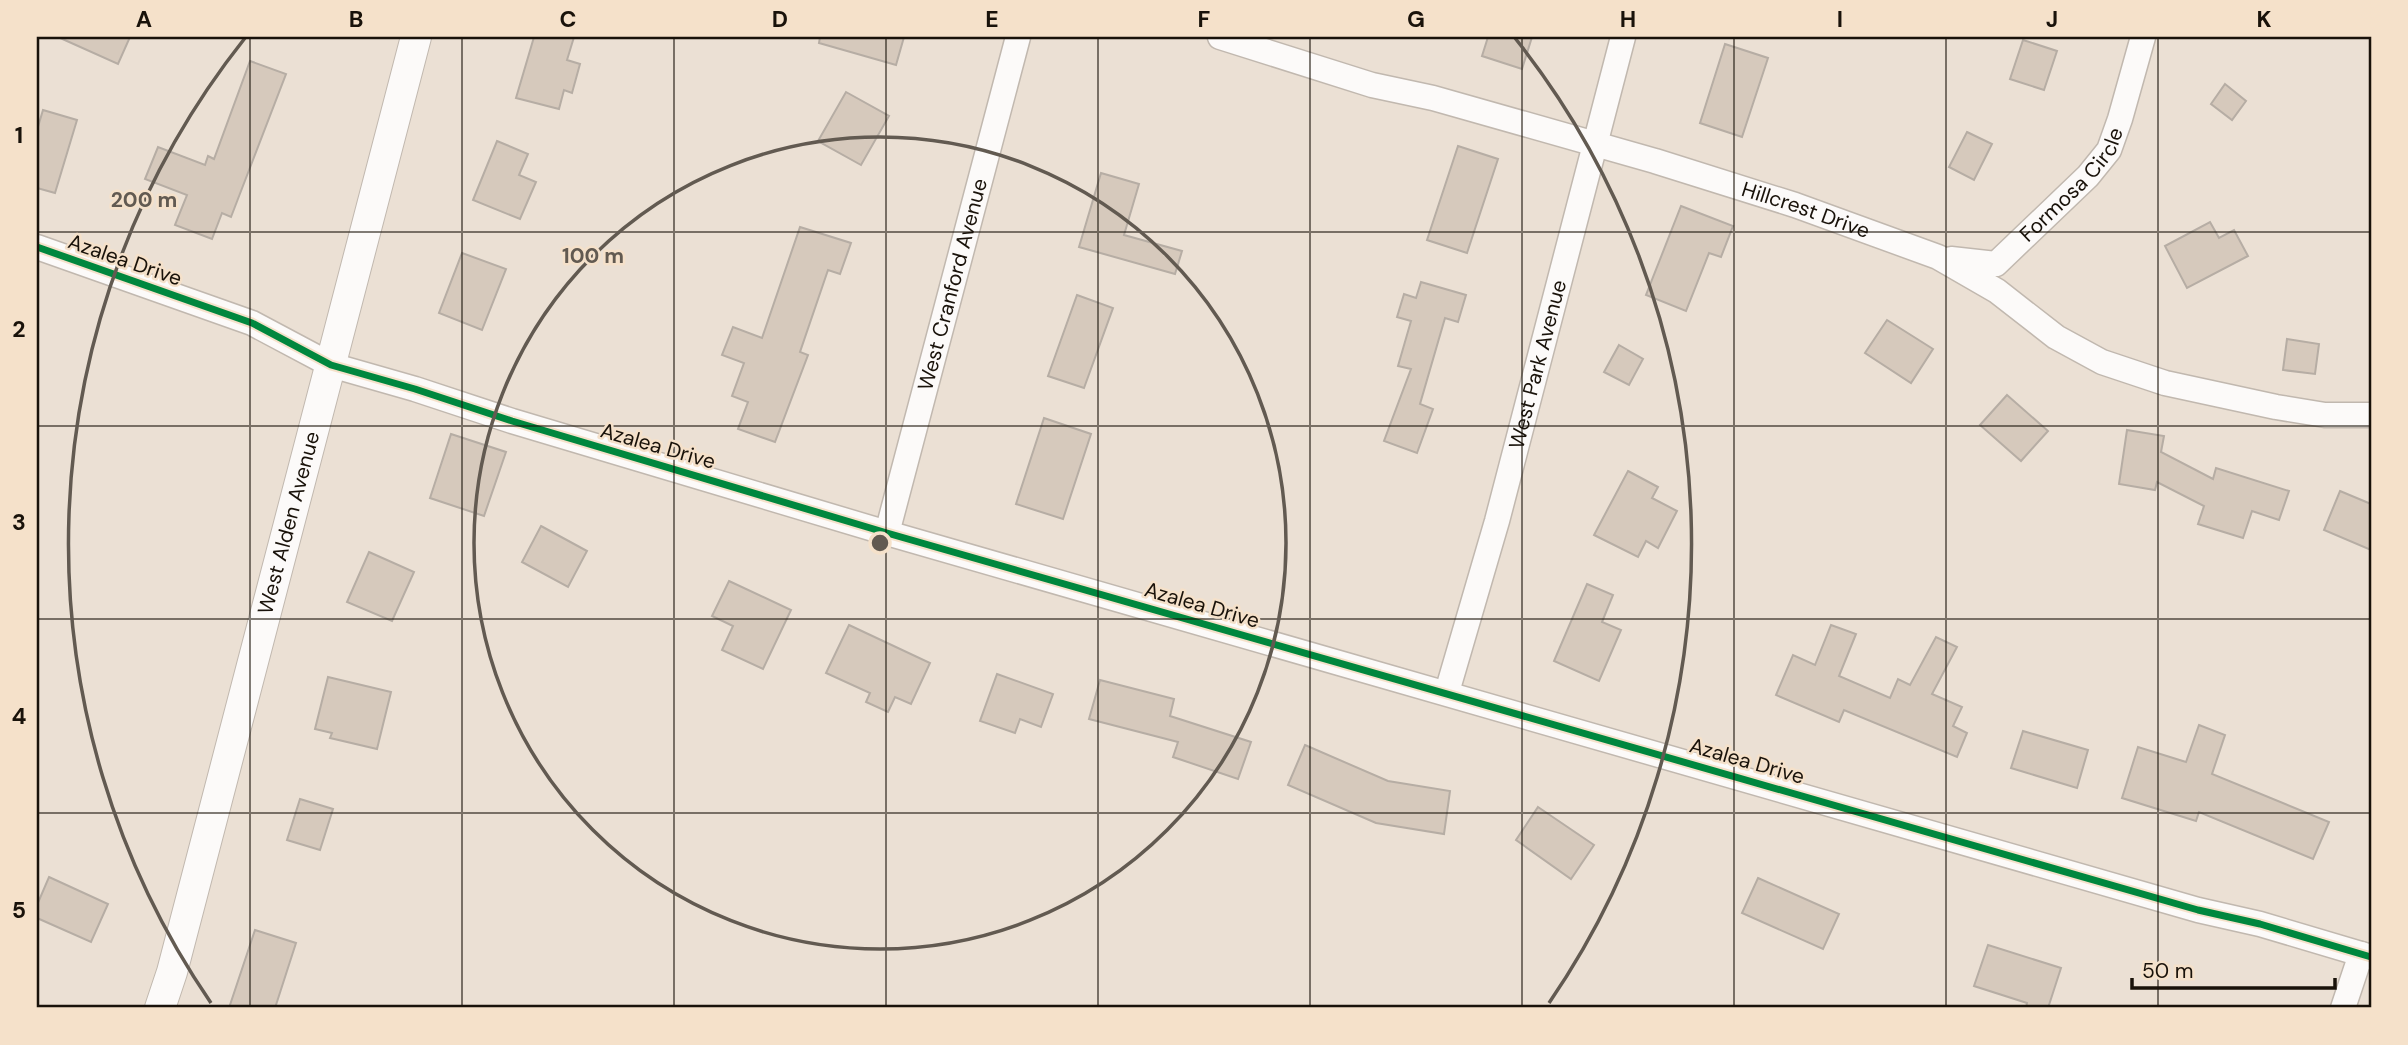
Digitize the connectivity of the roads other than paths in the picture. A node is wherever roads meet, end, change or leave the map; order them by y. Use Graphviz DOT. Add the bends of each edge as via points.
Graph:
graph roads {
  1 [pos="416,37"];
  2 [pos="1018,37"];
  3 [pos="1220,37"];
  4 [pos="1623,37"];
  5 [pos="2143,37"];
  6 [pos="1594,145"];
  7 [pos="37,247"];
  8 [pos="1938,257"];
  9 [pos="331,365"];
  10 [pos="2371,415"];
  11 [pos="887,533"];
  12 [pos="1447,692"];
  13 [pos="2366,955"];
  14 [pos="160,1008"];
  15 [pos="2343,1008"];
  1 -- 9 [label="street, West Alden Avenue"];
  2 -- 11 [label="street, West Cranford Avenue"];
  3 -- 6 [label="street, Hillcrest Drive" via="1372,85"];
  4 -- 6 [label="street, West Park Avenue"];
  5 -- 8 [label="street, Formosa Circle" via="2109,150 2088,176 1996,264"];
  6 -- 8 [label="street, Hillcrest Drive" via="1795,205"];
  6 -- 12 [label="street, West Park Avenue" via="1497,521"];
  7 -- 9 [label="street, Azalea Drive" via="252,323"];
  8 -- 10 [label="street, Hillcrest Drive" via="1997,291 2056,337 2102,362 2165,383 2264,405 2325,415"];
  9 -- 11 [label="street, Azalea Drive"];
  9 -- 14 [label="street, West Alden Avenue"];
  11 -- 12 [label="street, Azalea Drive"];
  12 -- 13 [label="street, Azalea Drive"];
  13 -- 15 [label="street"];
}
